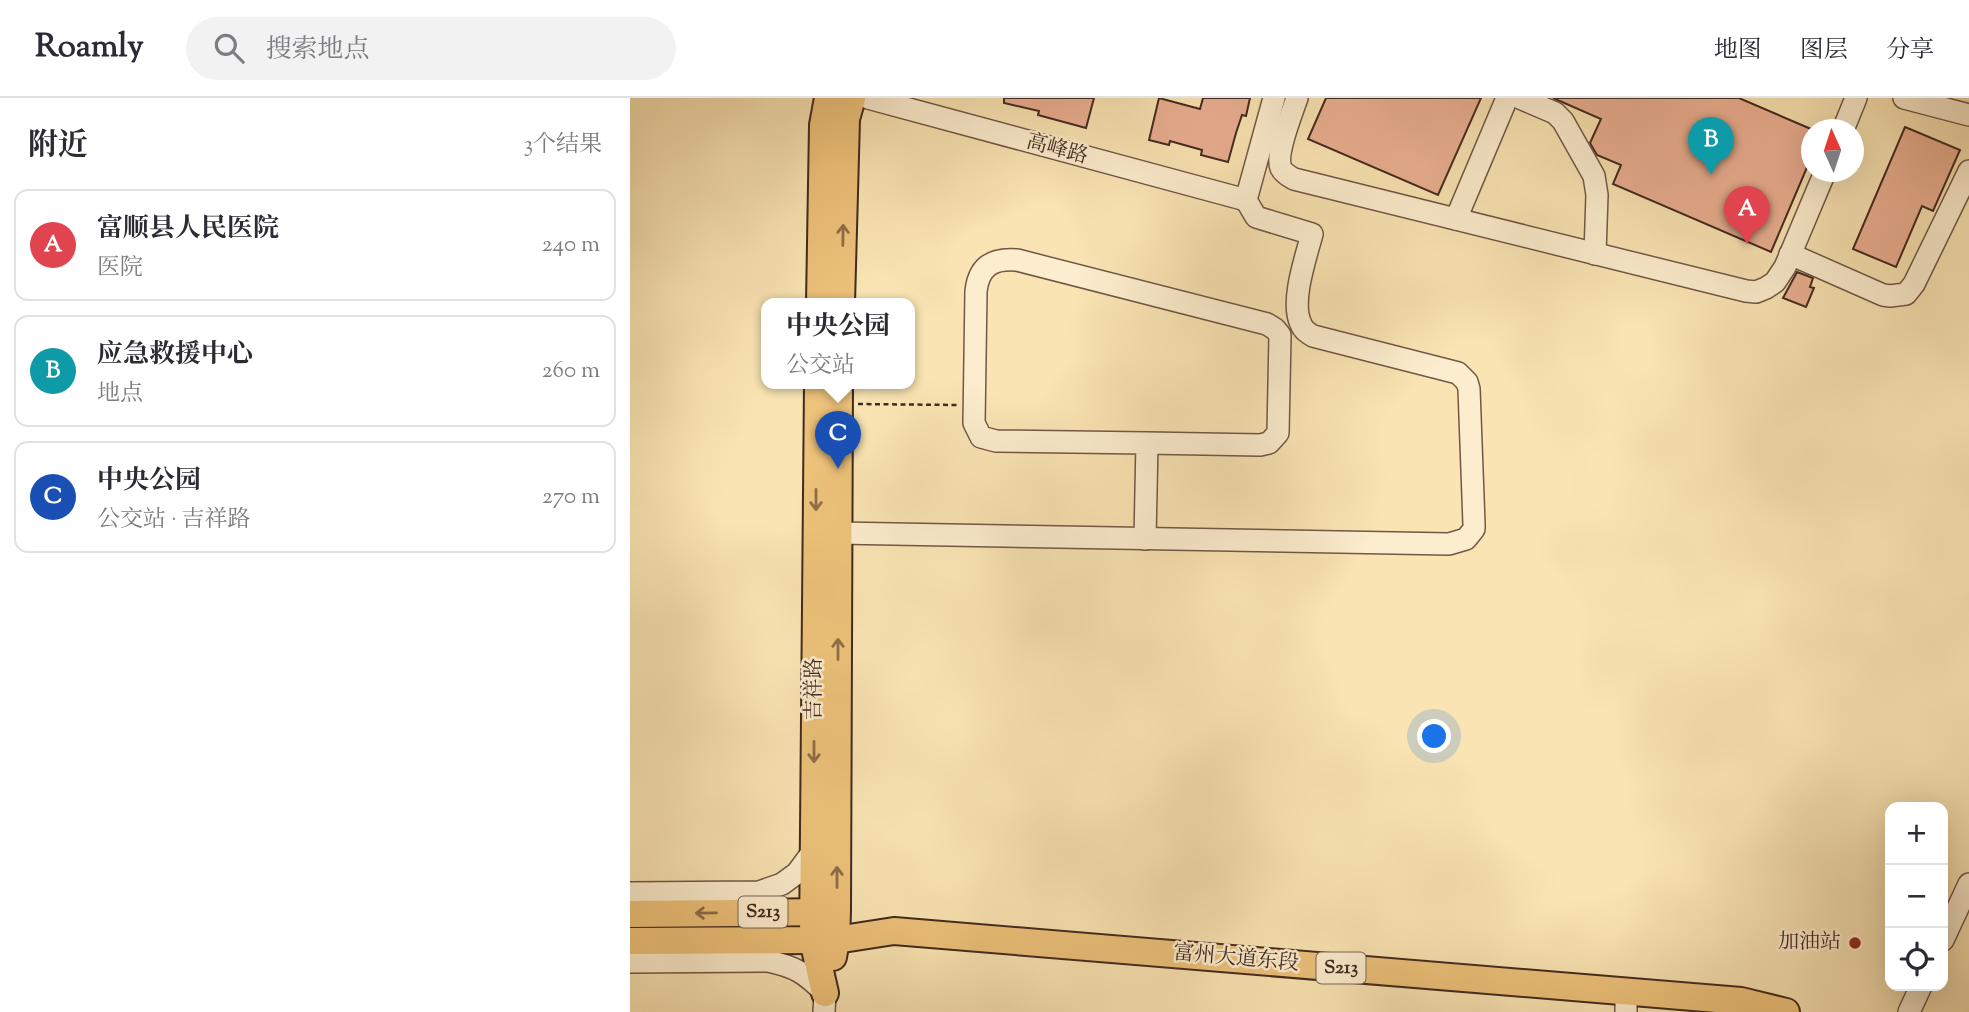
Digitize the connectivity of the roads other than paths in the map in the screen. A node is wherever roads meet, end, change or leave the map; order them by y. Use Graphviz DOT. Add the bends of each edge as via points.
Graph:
graph roads {
  1 [pos="828,98"];
  2 [pos="852,98"];
  3 [pos="869,98"];
  4 [pos="1274,98"];
  5 [pos="1297,98"];
  6 [pos="1507,98"];
  7 [pos="1520,98"];
  8 [pos="1856,98"];
  9 [pos="1904,98"];
  10 [pos="1940,102"];
  11 [pos="1969,115"];
  12 [pos="1847,119"];
  13 [pos="1821,182"];
  14 [pos="1966,183"];
  15 [pos="1246,200"];
  16 [pos="1456,219"];
  17 [pos="1595,254"];
  18 [pos="1790,254"];
  19 [pos="820,298"];
  20 [pos="841,298"];
  21 [pos="818,389"];
  22 [pos="839,394"];
  23 [pos="1147,443"];
  24 [pos="838,533"];
  25 [pos="1145,538"];
  26 [pos="814,849"];
  27 [pos="1969,884"];
  28 [pos="759,892"];
  29 [pos="630,893"];
  30 [pos="825,912"];
  31 [pos="630,914"];
  32 [pos="1948,929"];
  33 [pos="894,931"];
  34 [pos="824,940"];
  35 [pos="630,941"];
  36 [pos="768,961"];
  37 [pos="630,962"];
  38 [pos="1919,991"];
  39 [pos="824,1002"];
  40 [pos="1626,1002"];
  41 [pos="1786,1012"];
  42 [pos="1909,1012"];
  1 -- 19 [label="main road" via="823,125"];
  20 -- 2 [label="main road, one-way" via="846,119"];
  3 -- 15 [label="street, 高峰路"];
  4 -- 15 [label="street"];
  5 -- 16 [label="street" via="1279,156 1285,174"];
  6 -- 16 [label="street"];
  7 -- 17 [label="street" via="1563,121 1594,176"];
  8 -- 12 [label="street"];
  9 -- 10 [label="street"];
  10 -- 11 [label="street"];
  13 -- 18 [label="street"];
  14 -- 18 [label="street" via="1906,294 1883,295"];
  15 -- 25 [label="street" via="1256,217 1312,234 1298,298 1299,321 1306,332 1458,373 1467,382 1474,529 1466,539 1449,544"];
  16 -- 17 [label="street"];
  17 -- 18 [label="street" via="1756,292 1775,282"];
  21 -- 26 [label="main road, 吉祥路, one-way"];
  22 -- 24 [label="main road, 吉祥路"];
  23 -- 23 [label="street" via="981,437 974,423 977,280 989,265 1017,260 1275,329 1281,343 1280,426 1275,439 1260,445"];
  23 -- 25 [label="street"];
  24 -- 25 [label="street"];
  30 -- 24 [label="main road, 吉祥路, one-way"];
  26 -- 28 [label="street" via="797,873"];
  26 -- 30 [label="main road, 吉祥路"];
  27 -- 32 [label="street"];
  28 -- 29 [label="street"];
  28 -- 30 [label="street"];
  30 -- 31 [label="main road, S213, one-way"];
  30 -- 33 [label="main road, S213"];
  30 -- 34 [label="main road, 吉祥路"];
  33 -- 34 [label="main road, S213"];
  33 -- 40 [label="main road, 富州大道东段 / S213"];
  34 -- 35 [label="main road, S213"];
  34 -- 36 [label="street"];
  34 -- 39 [label="main road, 吉祥路"];
  36 -- 37 [label="street"];
  36 -- 39 [label="street" via="806,974"];
  38 -- 42 [label="street"];
  40 -- 41 [label="main road, 富州大道东段 / S213" via="1741,1001"];
}
